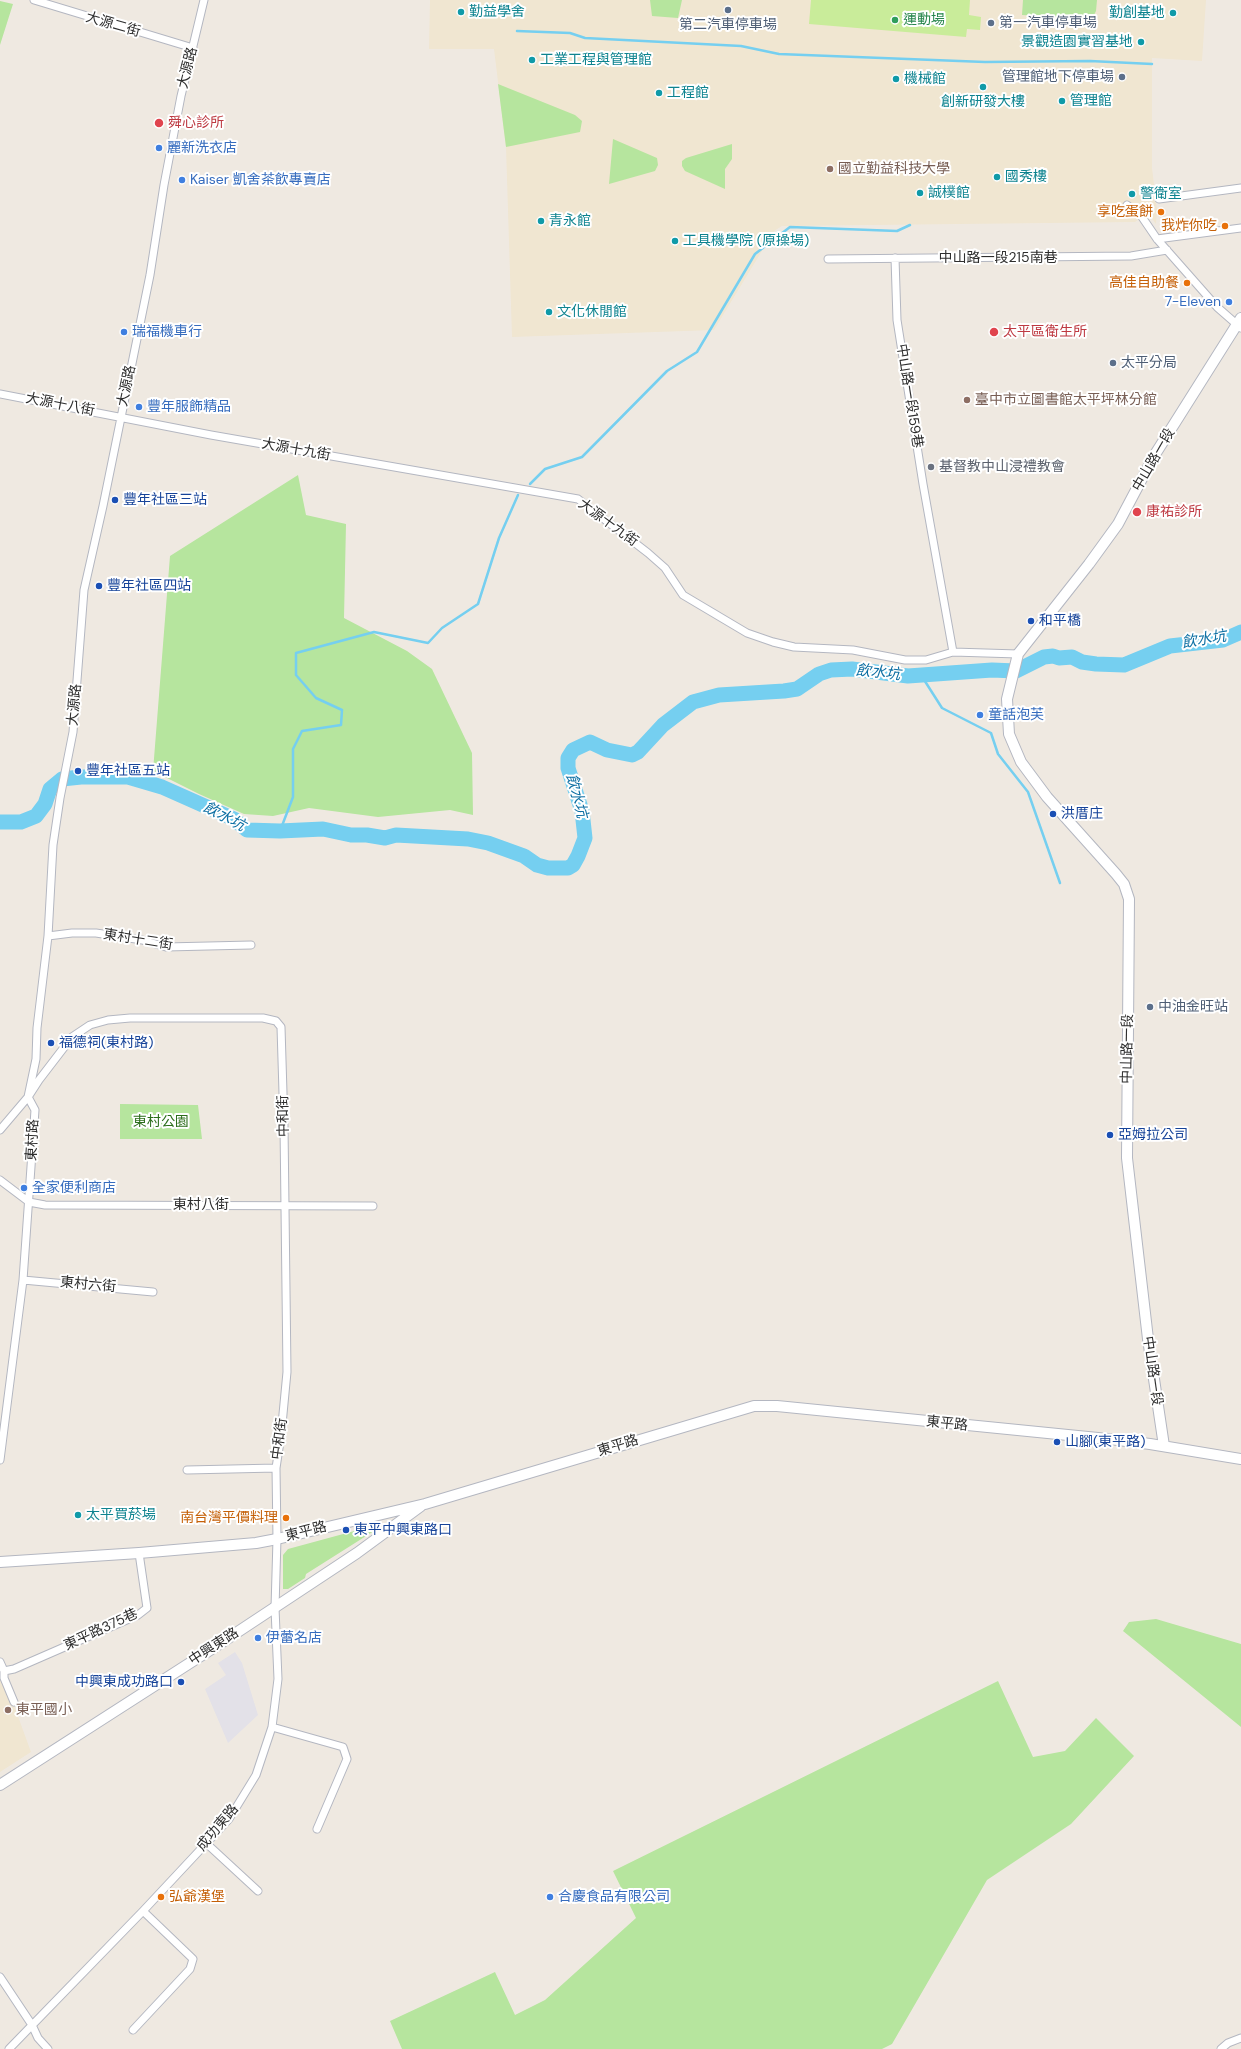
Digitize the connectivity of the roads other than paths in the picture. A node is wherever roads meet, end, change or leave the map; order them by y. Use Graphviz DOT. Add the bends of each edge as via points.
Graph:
graph roads {
  1 [pos="34,0"];
  2 [pos="204,0"];
  3 [pos="192,48"];
  4 [pos="1241,188"];
  5 [pos="1159,198"];
  6 [pos="1127,205"];
  7 [pos="1241,228"];
  8 [pos="1157,239"];
  9 [pos="1167,250"];
  10 [pos="895,258"];
  11 [pos="828,259"];
  12 [pos="1240,324"];
  13 [pos="0,394"];
  14 [pos="120,417"];
  15 [pos="953,652"];
  16 [pos="1017,654"];
  17 [pos="60,798"];
  18 [pos="48,936"];
  19 [pos="251,945"];
  20 [pos="28,1097"];
  21 [pos="0,1130"];
  22 [pos="0,1180"];
  23 [pos="29,1202"];
  24 [pos="285,1206"];
  25 [pos="373,1206"];
  26 [pos="23,1280"];
  27 [pos="153,1292"];
  28 [pos="1164,1446"];
  29 [pos="1241,1459"];
  30 [pos="0,1460"];
  31 [pos="276,1468"];
  32 [pos="187,1470"];
  33 [pos="425,1504"];
  34 [pos="277,1539"];
  35 [pos="139,1553"];
  36 [pos="0,1562"];
  37 [pos="275,1608"];
  38 [pos="0,1662"];
  39 [pos="4,1671"];
  40 [pos="14,1702"];
  41 [pos="272,1727"];
  42 [pos="0,1786"];
  43 [pos="317,1829"];
  44 [pos="206,1843"];
  45 [pos="258,1891"];
  46 [pos="143,1911"];
  47 [pos="0,1977"];
  48 [pos="32,2025"];
  49 [pos="133,2030"];
  50 [pos="1241,2038"];
  51 [pos="9,2049"];
  52 [pos="48,2049"];
  53 [pos="1221,2049"];
  1 -- 3 [label="street, 大源二街"];
  2 -- 3 [label="street, 大源路"];
  3 -- 14 [label="street, 大源路" via="164,185 150,275"];
  4 -- 5 [label="street"];
  6 -- 8 [label="street" via="1142,217"];
  7 -- 8 [label="street"];
  8 -- 9 [label="street"];
  9 -- 10 [label="street, 中山路一段215南巷" via="1132,256"];
  9 -- 12 [label="street" via="1217,307"];
  10 -- 11 [label="street, 中山路一段215南巷"];
  10 -- 15 [label="street, 中山路一段159巷" via="897,320"];
  12 -- 16 [label="main road, 中山路一段" via="1154,456 1118,524 1081,575"];
  13 -- 14 [label="street, 大源十八街"];
  14 -- 15 [label="street, 大源十九街" via="578,499 665,568 683,595 747,633 794,647 854,650 905,660 926,660"];
  14 -- 17 [label="street, 大源路" via="84,590 73,732"];
  15 -- 16 [label="street, 大源十九街"];
  16 -- 28 [label="main road, 中山路一段" via="1007,699 1009,734 1021,762 1047,798 1124,884 1129,899 1127,1158 1148,1339"];
  17 -- 18 [label="street, 東村路" via="53,845"];
  18 -- 19 [label="street, 東村十二街" via="96,933 142,940 166,947"];
  18 -- 20 [label="street, 東村路" via="37,1028 36,1059"];
  20 -- 21 [label="street, 中和街"];
  20 -- 23 [label="street, 東村路" via="34,1110"];
  20 -- 24 [label="street, 中和街" via="72,1037 90,1025 130,1018 263,1018 276,1021 283,1036"];
  22 -- 23 [label="street"];
  23 -- 24 [label="street, 東村八街" via="45,1205"];
  23 -- 26 [label="street, 東村路"];
  24 -- 25 [label="street, 東村八街"];
  24 -- 31 [label="street, 中和街" via="287,1380"];
  26 -- 27 [label="street, 東村六街"];
  26 -- 30 [label="street, 東村路"];
  28 -- 29 [label="main road, 東平路"];
  28 -- 33 [label="main road, 東平路" via="777,1406 754,1406"];
  31 -- 32 [label="street"];
  31 -- 34 [label="street, 中和街"];
  33 -- 34 [label="main road, 東平路"];
  33 -- 37 [label="main road, 中興東路"];
  34 -- 35 [label="main road, 東平路"];
  34 -- 37 [label="street, 成功東路"];
  35 -- 36 [label="main road, 東平路"];
  35 -- 39 [label="street, 東平路375巷" via="147,1608 138,1615"];
  37 -- 41 [label="street, 成功東路" via="278,1679"];
  37 -- 42 [label="main road, 中興東路"];
  38 -- 39 [label="street"];
  39 -- 40 [label="street" via="4,1678"];
  41 -- 43 [label="street" via="343,1747 347,1759"];
  41 -- 44 [label="street, 成功東路" via="252,1782 229,1819"];
  44 -- 45 [label="street"];
  44 -- 46 [label="street, 成功東路"];
  46 -- 48 [label="street, 成功東路"];
  46 -- 49 [label="street" via="192,1959 190,1969"];
  47 -- 48 [label="street"];
  48 -- 51 [label="street, 成功東路"];
  48 -- 52 [label="street" via="38,2038"];
  50 -- 53 [label="street"];
}
